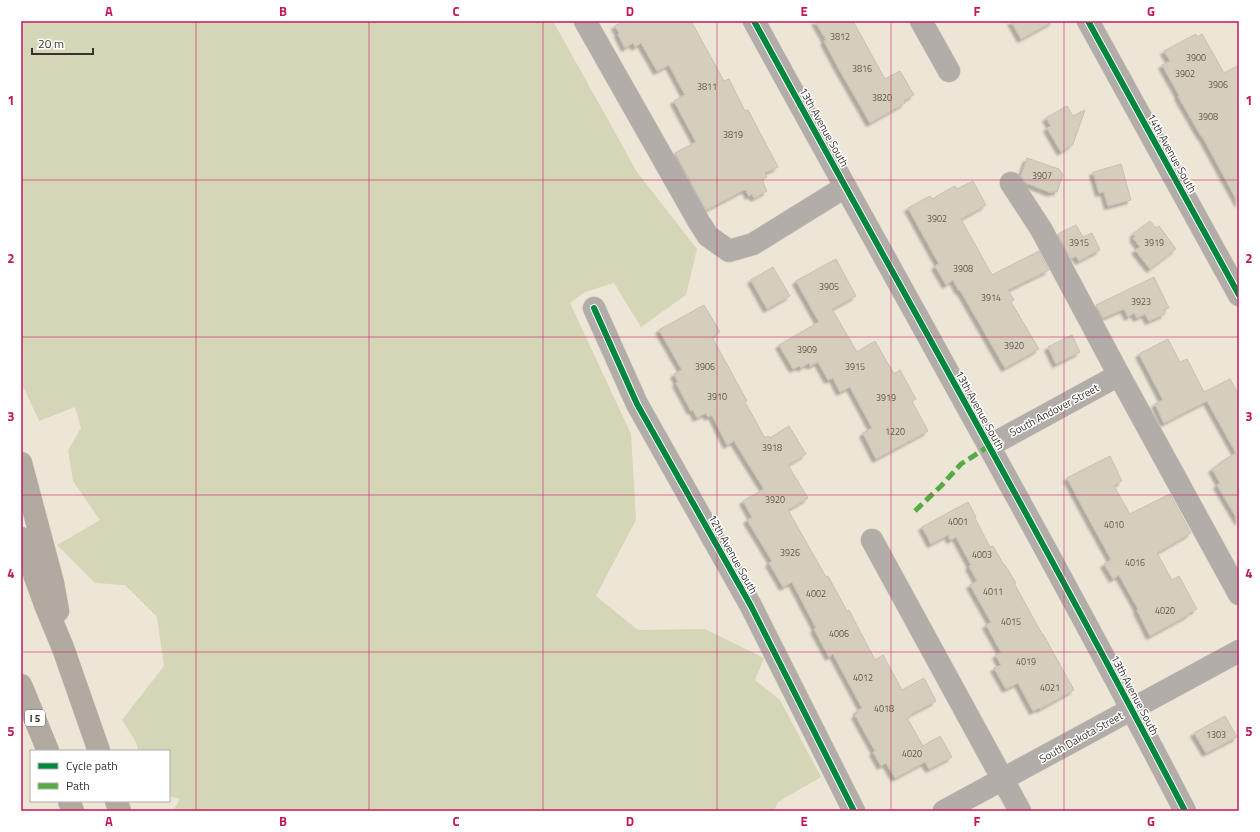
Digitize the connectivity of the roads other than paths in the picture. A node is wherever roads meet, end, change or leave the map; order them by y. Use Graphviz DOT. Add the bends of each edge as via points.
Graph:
graph roads {
  1 [pos="585,21"];
  2 [pos="754,21"];
  3 [pos="921,21"];
  4 [pos="1088,21"];
  5 [pos="949,71"];
  6 [pos="1011,183"];
  7 [pos="845,187"];
  8 [pos="1239,295"];
  9 [pos="594,308"];
  10 [pos="1119,375"];
  11 [pos="989,446"];
  12 [pos="21,464"];
  13 [pos="21,538"];
  14 [pos="872,540"];
  15 [pos="1239,594"];
  16 [pos="63,648"];
  17 [pos="1239,651"];
  18 [pos="21,685"];
  19 [pos="1132,709"];
  20 [pos="48,750"];
  21 [pos="99,750"];
  22 [pos="1003,779"];
  23 [pos="854,811"];
  24 [pos="944,811"];
  25 [pos="1020,811"];
  26 [pos="1185,811"];
  1 -- 7 [label="street" via="699,222 708,236 729,251 753,244"];
  2 -- 7 [label="street, 13th Avenue South"];
  3 -- 5 [label="street"];
  4 -- 8 [label="street, 14th Avenue South"];
  6 -- 10 [label="street" via="1041,229"];
  7 -- 11 [label="street, 13th Avenue South"];
  9 -- 23 [label="street, 12th Avenue South" via="637,404 751,606"];
  10 -- 11 [label="street, South Andover Street"];
  10 -- 15 [label="street"];
  11 -- 19 [label="street, 13th Avenue South"];
  12 -- 16 [label="highway" via="53,583"];
  13 -- 16 [label="highway"];
  14 -- 22 [label="street"];
  16 -- 21 [label="highway"];
  17 -- 19 [label="street, South Dakota Street"];
  18 -- 20 [label="highway, I 5"];
  19 -- 22 [label="street, South Dakota Street"];
  19 -- 26 [label="street, 13th Avenue South"];
  22 -- 24 [label="street, South Dakota Street"];
  22 -- 25 [label="street"];
}
